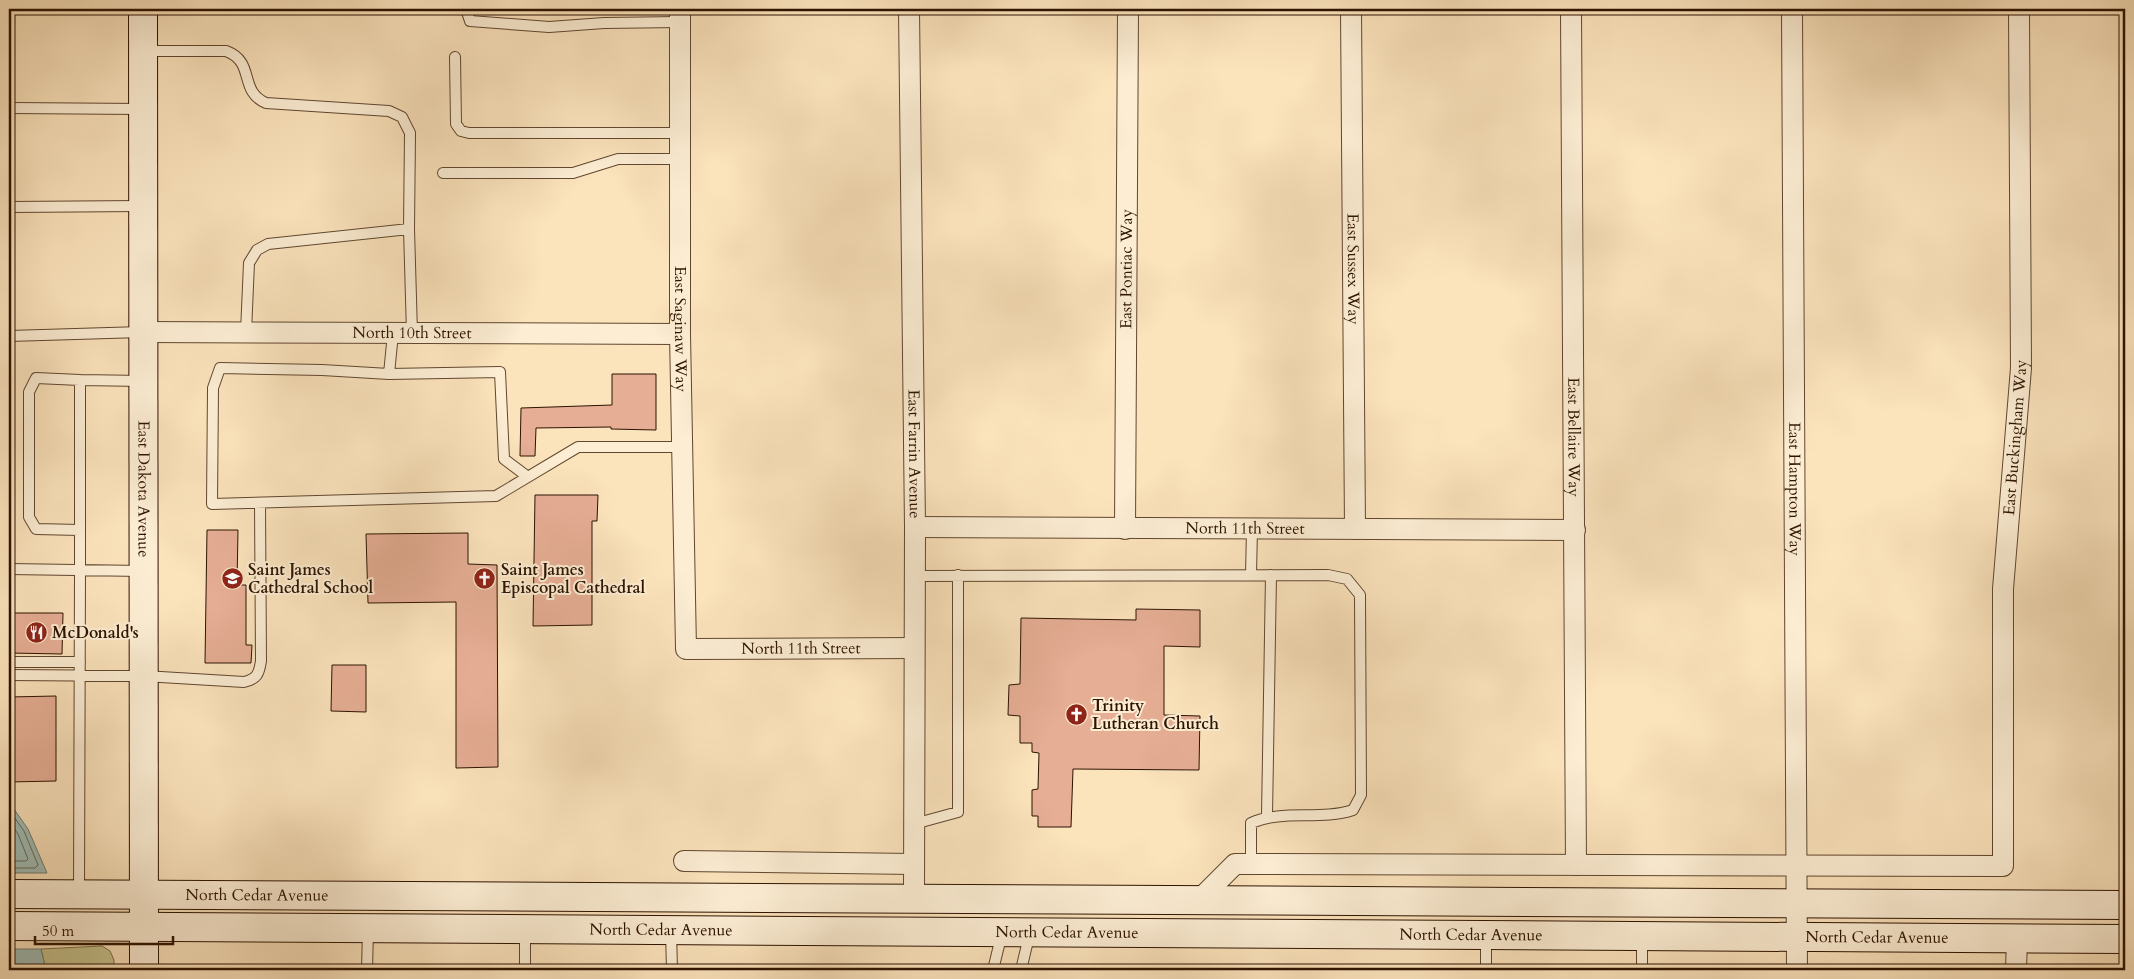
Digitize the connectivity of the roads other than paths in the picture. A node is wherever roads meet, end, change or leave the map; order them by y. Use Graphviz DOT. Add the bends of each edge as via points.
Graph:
graph roads {
  1 [pos="143,9"];
  2 [pos="466,9"];
  3 [pos="910,9"];
  4 [pos="1128,9"];
  5 [pos="1351,9"];
  6 [pos="1572,9"];
  7 [pos="1792,9"];
  8 [pos="2019,9"];
  9 [pos="680,15"];
  10 [pos="143,51"];
  11 [pos="455,57"];
  12 [pos="9,108"];
  13 [pos="143,109"];
  14 [pos="680,133"];
  15 [pos="680,159"];
  16 [pos="443,173"];
  17 [pos="143,206"];
  18 [pos="9,207"];
  19 [pos="409,229"];
  20 [pos="144,332"];
  21 [pos="246,332"];
  22 [pos="403,333"];
  23 [pos="680,334"];
  24 [pos="9,336"];
  25 [pos="389,374"];
  26 [pos="80,380"];
  27 [pos="144,381"];
  28 [pos="682,447"];
  29 [pos="528,477"];
  30 [pos="260,503"];
  31 [pos="915,527"];
  32 [pos="1125,529"];
  33 [pos="1252,529"];
  34 [pos="1355,529"];
  35 [pos="80,530"];
  36 [pos="1575,530"];
  37 [pos="9,569"];
  38 [pos="80,570"];
  39 [pos="144,571"];
  40 [pos="915,576"];
  41 [pos="958,576"];
  42 [pos="1251,576"];
  43 [pos="1271,576"];
  44 [pos="914,648"];
  45 [pos="686,649"];
  46 [pos="9,662"];
  47 [pos="80,662"];
  48 [pos="9,675"];
  49 [pos="80,675"];
  50 [pos="144,676"];
  51 [pos="1267,816"];
  52 [pos="914,824"];
  53 [pos="684,861"];
  54 [pos="914,864"];
  55 [pos="1243,864"];
  56 [pos="1576,865"];
  57 [pos="1797,865"];
  58 [pos="9,894"];
  59 [pos="79,894"];
  60 [pos="144,895"];
  61 [pos="722,897"];
  62 [pos="914,898"];
  63 [pos="1199,900"];
  64 [pos="1797,904"];
  65 [pos="2125,905"];
  66 [pos="9,926"];
  67 [pos="145,926"];
  68 [pos="368,928"];
  69 [pos="525,929"];
  70 [pos="671,930"];
  71 [pos="744,930"];
  72 [pos="1002,932"];
  73 [pos="1030,932"];
  74 [pos="1486,936"];
  75 [pos="1642,936"];
  76 [pos="1797,938"];
  77 [pos="2017,938"];
  78 [pos="2125,939"];
  79 [pos="144,970"];
  80 [pos="368,970"];
  81 [pos="525,970"];
  82 [pos="672,970"];
  83 [pos="993,970"];
  84 [pos="1021,970"];
  85 [pos="1486,970"];
  86 [pos="1642,970"];
  87 [pos="1797,970"];
  88 [pos="2016,970"];
  1 -- 10 [label="main road, East Dakota Avenue"];
  2 -- 9 [label="lane" via="470,21 549,28"];
  3 -- 31 [label="street, East Farrin Avenue"];
  4 -- 32 [label="street, East Pontiac Way"];
  5 -- 34 [label="street, East Sussex Way"];
  6 -- 36 [label="street, East Bellaire Way"];
  7 -- 57 [label="street, East Hampton Way"];
  8 -- 57 [label="street, East Buckingham Way" via="2021,368 2003,589 2003,866"];
  9 -- 14 [label="street, East Saginaw Way"];
  10 -- 13 [label="main road, East Dakota Avenue"];
  10 -- 19 [label="lane" via="226,51 243,63 250,91 256,99 266,103 389,110 402,117 410,132"];
  11 -- 14 [label="lane" via="456,124 461,131"];
  12 -- 13 [label="lane"];
  13 -- 17 [label="main road, East Dakota Avenue"];
  14 -- 15 [label="street, East Saginaw Way"];
  15 -- 16 [label="lane" via="618,160 573,173"];
  15 -- 23 [label="street, East Saginaw Way"];
  17 -- 18 [label="lane"];
  17 -- 20 [label="main road, East Dakota Avenue"];
  19 -- 21 [label="lane" via="268,244 257,250 249,263"];
  19 -- 22 [label="lane"];
  20 -- 21 [label="street, North 10th Street"];
  20 -- 24 [label="lane"];
  20 -- 27 [label="main road, East Dakota Avenue"];
  21 -- 22 [label="street, North 10th Street"];
  22 -- 23 [label="street, North 10th Street"];
  22 -- 25 [label="lane"];
  23 -- 28 [label="street, East Saginaw Way"];
  25 -- 29 [label="lane" via="500,372 504,459"];
  25 -- 30 [label="lane" via="220,368 213,388 212,504"];
  26 -- 27 [label="lane"];
  26 -- 35 [label="lane"];
  26 -- 35 [label="lane" via="36,378 30,392 29,517 36,530"];
  27 -- 39 [label="main road, East Dakota Avenue"];
  28 -- 29 [label="lane" via="578,447"];
  28 -- 45 [label="street, East Saginaw Way"];
  29 -- 30 [label="lane" via="496,496"];
  30 -- 50 [label="lane" via="261,661 258,676 244,682"];
  31 -- 32 [label="street, North 11th Street"];
  31 -- 40 [label="street, East Farrin Avenue"];
  32 -- 33 [label="street, North 11th Street"];
  33 -- 34 [label="street, North 11th Street"];
  33 -- 42 [label="lane"];
  34 -- 36 [label="street, North 11th Street"];
  35 -- 38 [label="lane"];
  36 -- 56 [label="street, East Bellaire Way"];
  37 -- 38 [label="lane"];
  38 -- 39 [label="lane"];
  38 -- 47 [label="lane"];
  39 -- 50 [label="main road, East Dakota Avenue"];
  40 -- 41 [label="lane"];
  40 -- 44 [label="street, East Farrin Avenue"];
  41 -- 42 [label="lane"];
  41 -- 52 [label="lane" via="958,812"];
  42 -- 43 [label="lane"];
  43 -- 51 [label="lane"];
  43 -- 51 [label="lane" via="1348,579 1360,595 1361,795 1353,810 1340,814"];
  44 -- 45 [label="street, North 11th Street"];
  44 -- 52 [label="street, East Farrin Avenue"];
  46 -- 47 [label="lane"];
  47 -- 49 [label="lane"];
  48 -- 49 [label="lane"];
  49 -- 50 [label="lane"];
  49 -- 59 [label="lane"];
  50 -- 60 [label="main road, East Dakota Avenue"];
  51 -- 55 [label="lane" via="1251,823"];
  52 -- 54 [label="street, East Farrin Avenue"];
  53 -- 54 [label="street"];
  54 -- 62 [label="street, East Farrin Avenue"];
  55 -- 56 [label="street"];
  55 -- 63 [label="street"];
  56 -- 57 [label="street"];
  57 -- 64 [label="street, East Hampton Way"];
  58 -- 59 [label="main road, North Cedar Avenue"];
  59 -- 60 [label="main road, North Cedar Avenue"];
  60 -- 61 [label="main road, North Cedar Avenue"];
  60 -- 67 [label="main road, East Dakota Avenue"];
  61 -- 62 [label="main road, North Cedar Avenue"];
  61 -- 69 [label="main road" via="695,912 550,911 529,920"];
  62 -- 63 [label="main road, North Cedar Avenue"];
  62 -- 71 [label="main road" via="897,913 787,913 759,919"];
  63 -- 64 [label="main road, North Cedar Avenue"];
  63 -- 72 [label="main road" via="1178,917 1032,916 1014,921"];
  64 -- 65 [label="main road, North Cedar Avenue"];
  64 -- 76 [label="street, East Hampton Way"];
  66 -- 67 [label="main road, North Cedar Avenue"];
  67 -- 68 [label="main road, North Cedar Avenue"];
  67 -- 79 [label="main road, East Dakota Avenue"];
  68 -- 69 [label="main road, North Cedar Avenue"];
  68 -- 80 [label="lane"];
  69 -- 70 [label="main road, North Cedar Avenue"];
  69 -- 81 [label="lane"];
  70 -- 71 [label="main road, North Cedar Avenue"];
  70 -- 82 [label="lane"];
  71 -- 72 [label="main road, North Cedar Avenue"];
  72 -- 73 [label="main road, North Cedar Avenue"];
  72 -- 83 [label="lane"];
  73 -- 74 [label="main road, North Cedar Avenue"];
  73 -- 84 [label="lane"];
  74 -- 75 [label="main road, North Cedar Avenue"];
  74 -- 85 [label="lane"];
  75 -- 76 [label="main road, North Cedar Avenue"];
  75 -- 86 [label="lane"];
  76 -- 77 [label="main road, North Cedar Avenue"];
  76 -- 87 [label="street, East Hampton Way"];
  77 -- 78 [label="main road, North Cedar Avenue"];
  77 -- 88 [label="street"];
}
